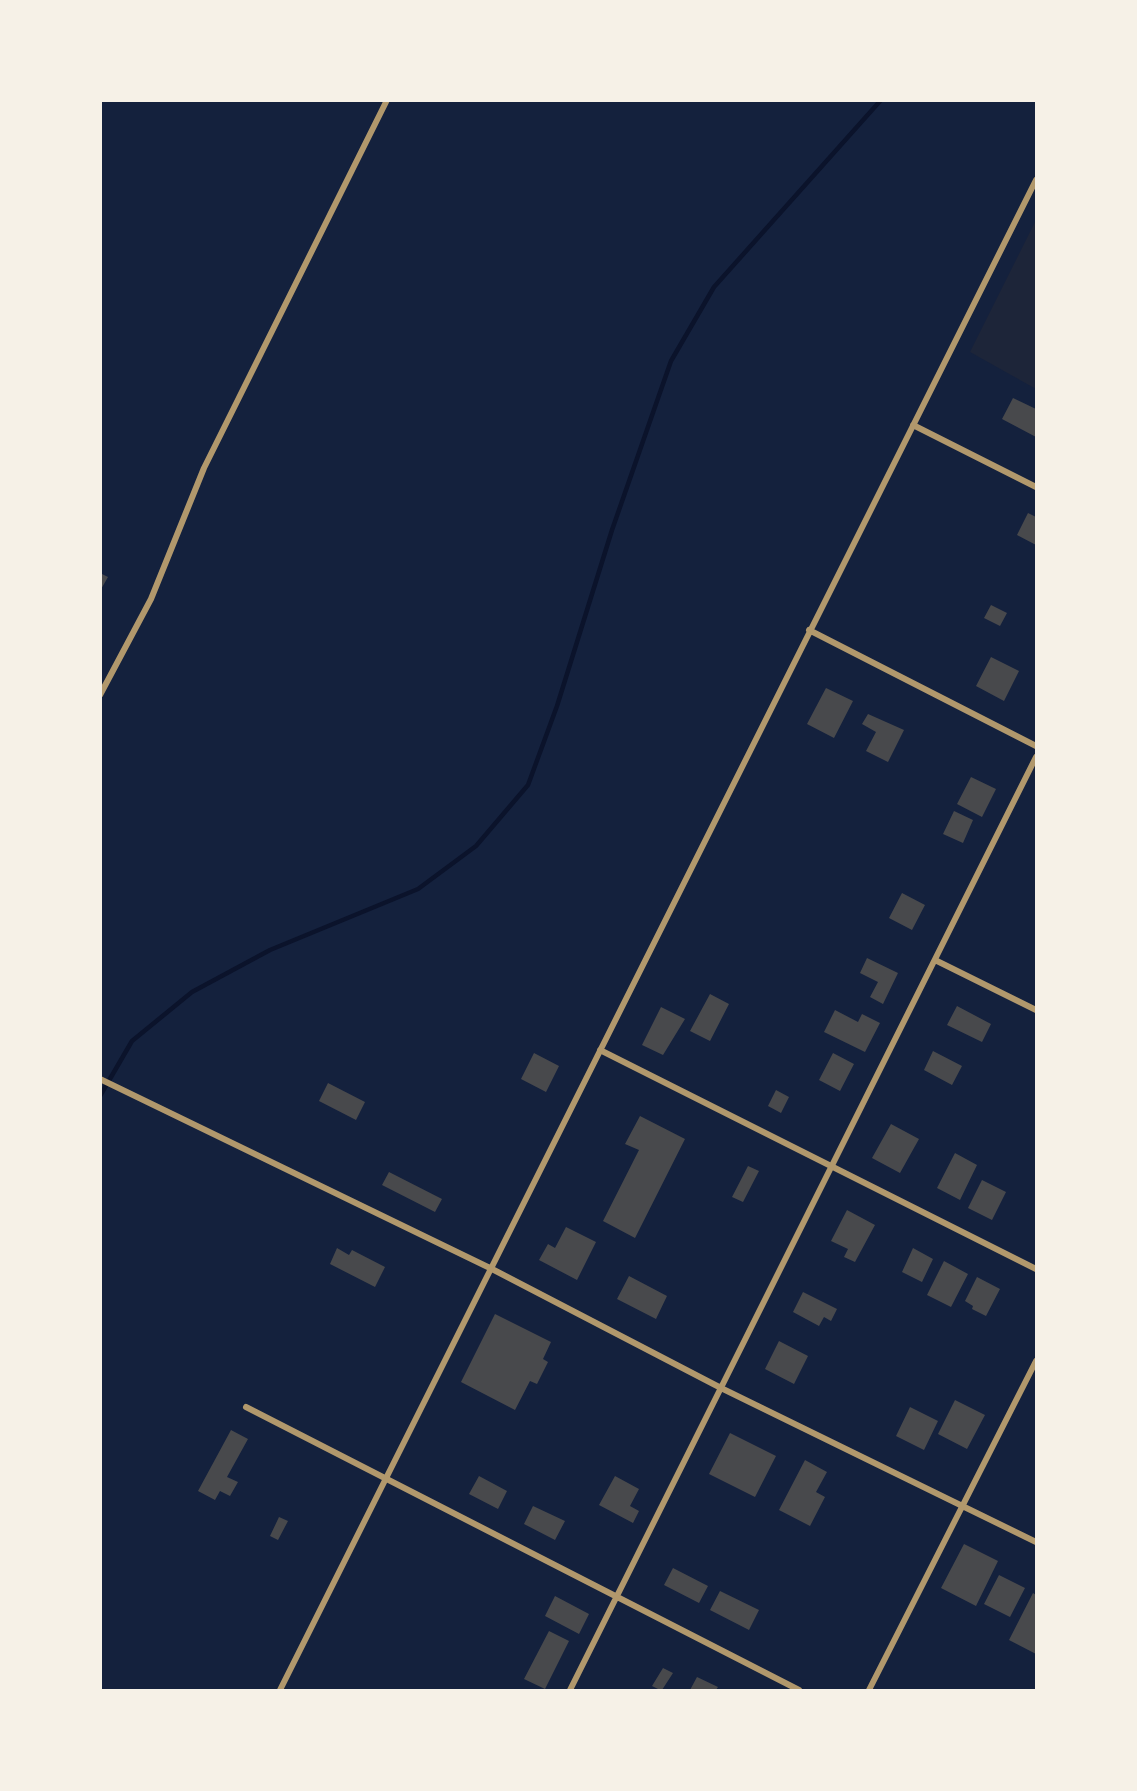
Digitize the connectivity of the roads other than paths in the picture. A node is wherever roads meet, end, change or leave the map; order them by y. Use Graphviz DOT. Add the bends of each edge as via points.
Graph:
graph roads {
  1 [pos="387,100"];
  2 [pos="1036,180"];
  3 [pos="914,425"];
  4 [pos="1036,487"];
  5 [pos="809,630"];
  6 [pos="100,695"];
  7 [pos="1036,746"];
  8 [pos="1036,757"];
  9 [pos="935,960"];
  10 [pos="1036,1010"];
  11 [pos="600,1050"];
  12 [pos="100,1079"];
  13 [pos="832,1166"];
  14 [pos="492,1269"];
  15 [pos="1036,1269"];
  16 [pos="1036,1361"];
  17 [pos="721,1388"];
  18 [pos="246,1407"];
  19 [pos="388,1478"];
  20 [pos="963,1505"];
  21 [pos="1036,1542"];
  22 [pos="617,1596"];
  23 [pos="280,1690"];
  24 [pos="570,1690"];
  25 [pos="799,1690"];
  26 [pos="869,1690"];
  1 -- 6 [label="street" via="204,468 151,599"];
  2 -- 3 [label="street"];
  3 -- 4 [label="street"];
  3 -- 5 [label="street"];
  5 -- 7 [label="street"];
  5 -- 11 [label="street"];
  8 -- 9 [label="street"];
  9 -- 10 [label="street"];
  9 -- 13 [label="street"];
  11 -- 13 [label="street"];
  11 -- 14 [label="street"];
  12 -- 14 [label="street"];
  13 -- 15 [label="street"];
  13 -- 17 [label="street"];
  14 -- 17 [label="street"];
  14 -- 19 [label="street"];
  16 -- 20 [label="street"];
  17 -- 20 [label="street"];
  17 -- 22 [label="street"];
  18 -- 19 [label="street"];
  19 -- 22 [label="street"];
  19 -- 23 [label="street"];
  20 -- 21 [label="street"];
  20 -- 26 [label="street"];
  22 -- 24 [label="street"];
  22 -- 25 [label="street"];
}
